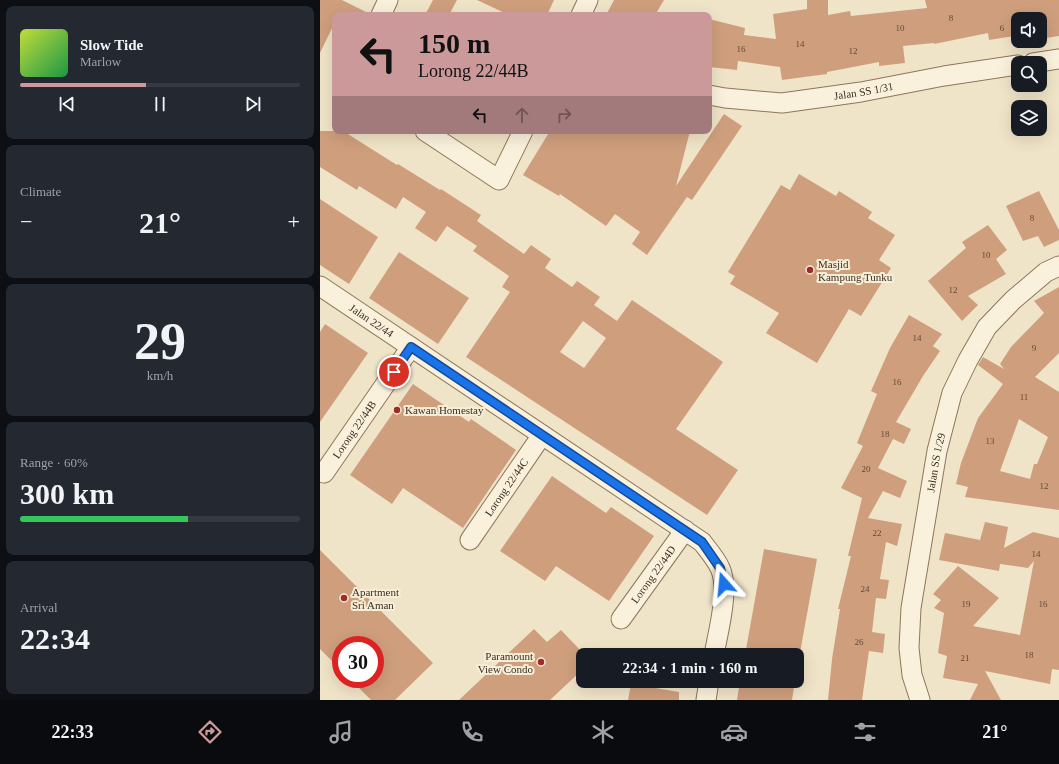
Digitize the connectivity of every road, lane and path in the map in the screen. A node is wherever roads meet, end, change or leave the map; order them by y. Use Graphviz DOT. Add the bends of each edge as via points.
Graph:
graph roads {
  1 [pos="388,0"];
  2 [pos="588,0"];
  3 [pos="382,12"];
  4 [pos="582,12"];
  5 [pos="1059,59"];
  6 [pos="1047,61"];
  7 [pos="1011,66"];
  8 [pos="712,96"];
  9 [pos="430,134"];
  10 [pos="522,134"];
  11 [pos="1059,266"];
  12 [pos="320,286"];
  13 [pos="411,347"];
  14 [pos="542,435"];
  15 [pos="324,473"];
  16 [pos="685,530"];
  17 [pos="470,540"];
  18 [pos="621,619"];
  19 [pos="715,648"];
  20 [pos="708,688"];
  21 [pos="706,700"];
  22 [pos="920,700"];
  1 -- 3 [label="street"];
  2 -- 4 [label="street"];
  5 -- 6 [label="street"];
  7 -- 8 [label="street, Jalan SS 1/31" via="782,103"];
  9 -- 10 [label="street" via="499,180"];
  11 -- 22 [label="street, Jalan SS 1/29" via="1046,272 1013,300 987,327 952,393 937,452 911,608 909,648 912,675"];
  12 -- 13 [label="street, Jalan 22/44"];
  13 -- 14 [label="street, Jalan 22/44"];
  13 -- 15 [label="street, Lorong 22/44B"];
  14 -- 16 [label="street, Jalan 22/44"];
  14 -- 17 [label="street, Lorong 22/44C"];
  16 -- 18 [label="street, Lorong 22/44D"];
  16 -- 19 [label="street, Jalan 22/44" via="702,542 720,568 724,584"];
  20 -- 21 [label="street"];
}
